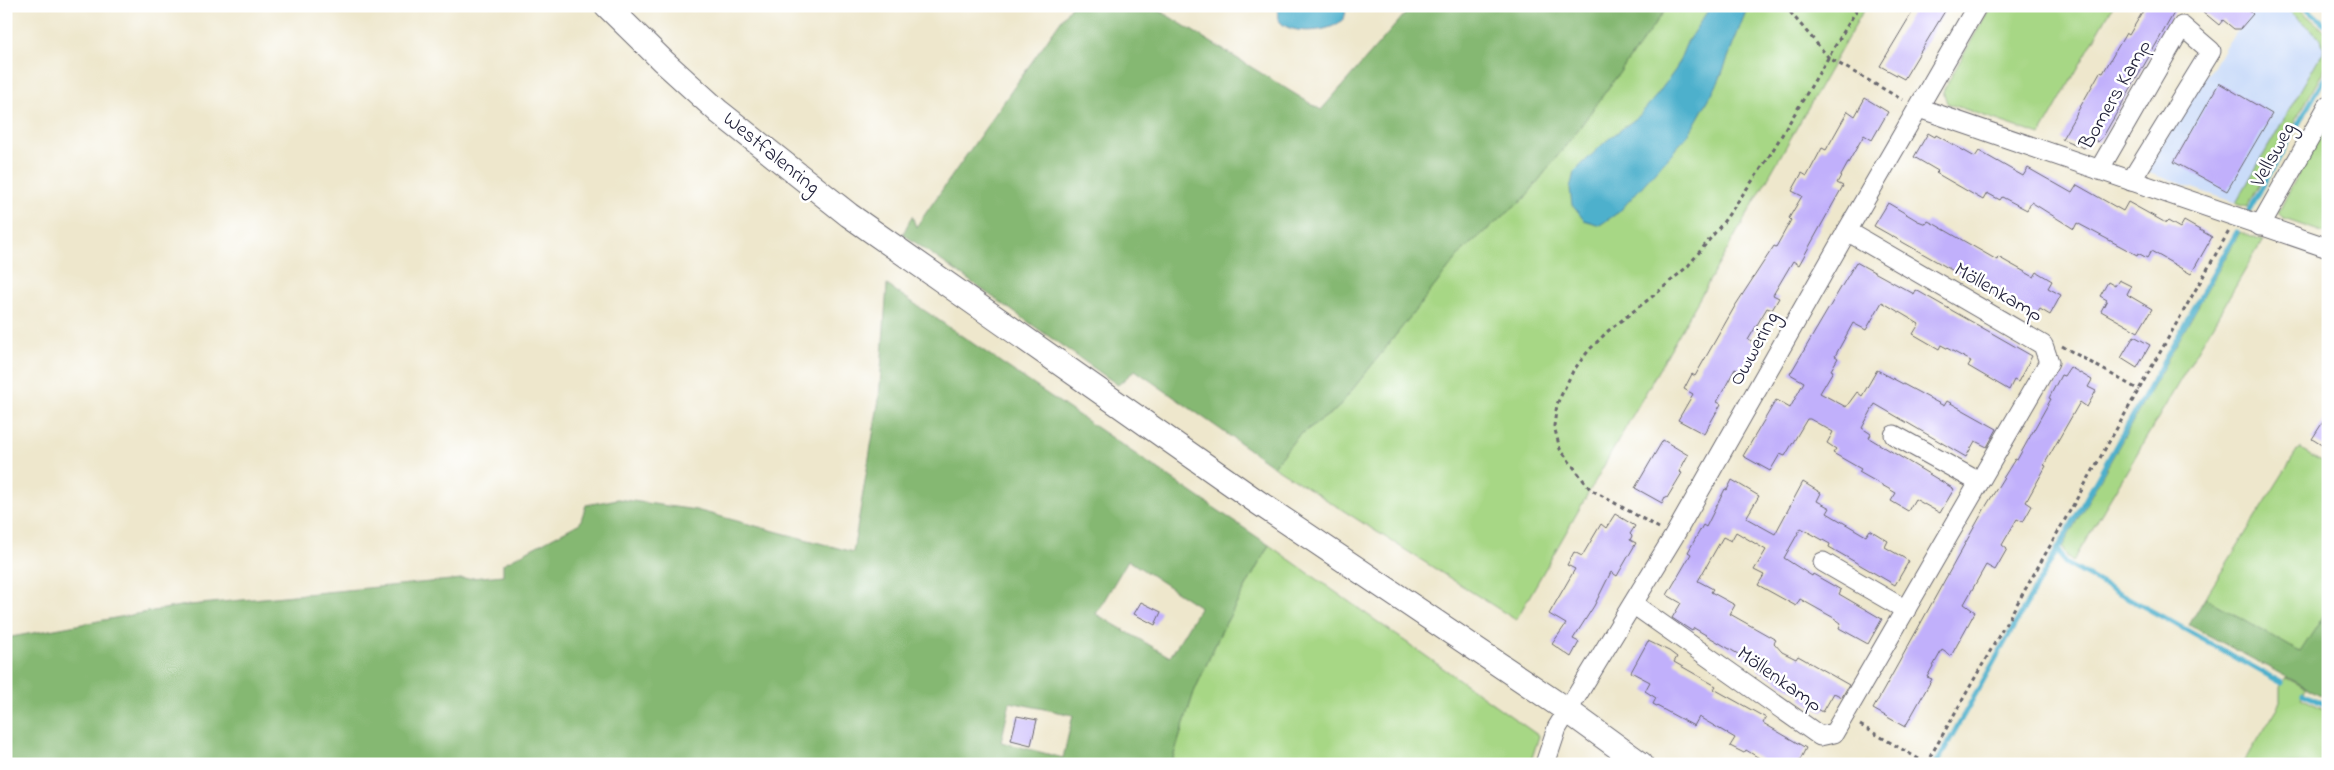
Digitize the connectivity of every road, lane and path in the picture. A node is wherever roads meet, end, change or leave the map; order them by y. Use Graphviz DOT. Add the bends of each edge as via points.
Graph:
graph roads {
  1 [pos="607,6"];
  2 [pos="1785,6"];
  3 [pos="1859,6"];
  4 [pos="1977,6"];
  5 [pos="1830,58"];
  6 [pos="2328,106"];
  7 [pos="1919,108"];
  8 [pos="2099,170"];
  9 [pos="2131,181"];
  10 [pos="2236,217"];
  11 [pos="2260,226"];
  12 [pos="1847,231"];
  13 [pos="2328,248"];
  14 [pos="2043,345"];
  15 [pos="2139,390"];
  16 [pos="1894,435"];
  17 [pos="1979,482"];
  18 [pos="1674,536"];
  19 [pos="1824,562"];
  20 [pos="1633,604"];
  21 [pos="1906,610"];
  22 [pos="1568,711"];
  23 [pos="1844,716"];
  24 [pos="1926,763"];
  25 [pos="1545,764"];
  26 [pos="1640,764"];
  1 -- 22 [label="street, Westfalenring" via="663,61 780,163 848,215 1264,506"];
  2 -- 5 [label="path"];
  3 -- 5 [label="path"];
  4 -- 7 [label="street, Owwering"];
  5 -- 7 [label="path"];
  5 -- 18 [label="path" via="1767,160 1722,224 1688,266 1589,350 1573,371 1557,404 1554,426 1560,449 1590,489"];
  6 -- 11 [label="street, Vellsweg"];
  7 -- 8 [label="street, Bomers Kamp"];
  7 -- 12 [label="street, Owwering"];
  8 -- 9 [label="street, Bomers Kamp"];
  8 -- 9 [label="street, Bomers Kamp" via="2182,26 2212,51"];
  9 -- 10 [label="street, Bomers Kamp"];
  10 -- 11 [label="street, Bomers Kamp"];
  10 -- 15 [label="path"];
  11 -- 13 [label="street, Bomers Kamp"];
  12 -- 14 [label="street, Möllenkamp"];
  12 -- 18 [label="street, Owwering"];
  14 -- 15 [label="path" via="2063,346"];
  14 -- 17 [label="street, Möllenkamp" via="2049,362"];
  15 -- 24 [label="path"];
  16 -- 17 [label="street"];
  17 -- 21 [label="street, Möllenkamp"];
  18 -- 20 [label="street, Owwering"];
  19 -- 21 [label="street"];
  20 -- 22 [label="street, Owwering"];
  20 -- 23 [label="street, Möllenkamp" via="1820,736 1834,733"];
  21 -- 23 [label="street, Möllenkamp"];
  22 -- 25 [label="street, Owwering" via="1557,728"];
  22 -- 26 [label="street, Westfalenring"];
  23 -- 24 [label="path"];
}
